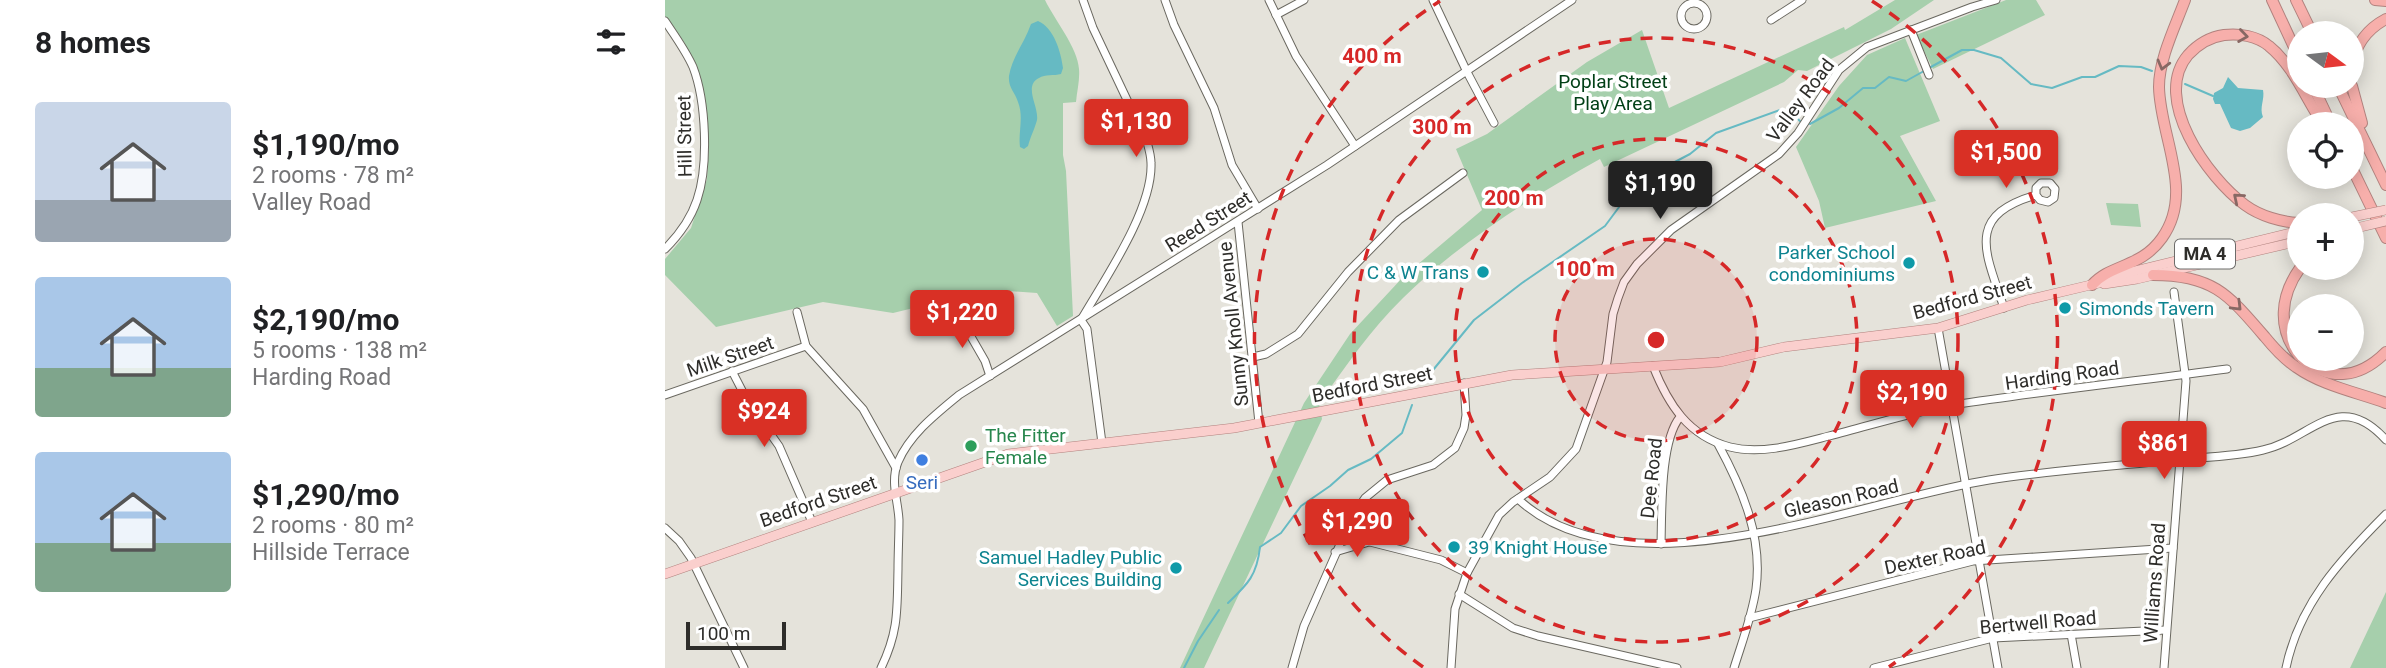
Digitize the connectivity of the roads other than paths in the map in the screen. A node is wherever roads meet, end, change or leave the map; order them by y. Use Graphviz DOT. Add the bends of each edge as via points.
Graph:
graph roads {
  1 [pos="1083,0"];
  2 [pos="1165,0"];
  3 [pos="1269,0"];
  4 [pos="1304,0"];
  5 [pos="1433,0"];
  6 [pos="1571,0"];
  7 [pos="1996,0"];
  8 [pos="2185,0"];
  9 [pos="2272,0"];
  10 [pos="2296,0"];
  11 [pos="2375,0"];
  12 [pos="1800,1"];
  13 [pos="2386,1"];
  14 [pos="1276,15"];
  15 [pos="2386,19"];
  16 [pos="1771,20"];
  17 [pos="665,21"];
  18 [pos="2306,21"];
  19 [pos="1911,30"];
  20 [pos="2287,32"];
  21 [pos="2364,36"];
  22 [pos="1467,72"];
  23 [pos="1929,75"];
  24 [pos="2344,98"];
  25 [pos="2355,98"];
  26 [pos="2316,112"];
  27 [pos="1495,123"];
  28 [pos="1355,146"];
  29 [pos="2368,146"];
  30 [pos="1463,173"];
  31 [pos="2386,185"];
  32 [pos="2363,189"];
  33 [pos="2036,195"];
  34 [pos="1258,209"];
  35 [pos="2386,210"];
  36 [pos="2364,215"];
  37 [pos="2287,221"];
  38 [pos="1238,222"];
  39 [pos="2364,229"];
  40 [pos="2385,229"];
  41 [pos="2287,234"];
  42 [pos="2287,244"];
  43 [pos="2386,247"];
  44 [pos="665,249"];
  45 [pos="2153,275"];
  46 [pos="2095,284"];
  47 [pos="1097,291"];
  48 [pos="2174,292"];
  49 [pos="2287,294"];
  50 [pos="1110,302"];
  51 [pos="2004,308"];
  52 [pos="797,312"];
  53 [pos="958,314"];
  54 [pos="1081,320"];
  55 [pos="1938,328"];
  56 [pos="2287,336"];
  57 [pos="806,346"];
  58 [pos="2386,352"];
  59 [pos="1253,357"];
  60 [pos="1653,366"];
  61 [pos="1605,368"];
  62 [pos="2227,369"];
  63 [pos="2364,369"];
  64 [pos="2322,371"];
  65 [pos="2358,371"];
  66 [pos="732,372"];
  67 [pos="2186,374"];
  68 [pos="990,376"];
  69 [pos="1464,383"];
  70 [pos="665,395"];
  71 [pos="2386,403"];
  72 [pos="1950,406"];
  73 [pos="1680,417"];
  74 [pos="1259,423"];
  75 [pos="2386,440"];
  76 [pos="1102,443"];
  77 [pos="1718,443"];
  78 [pos="2180,460"];
  79 [pos="896,468"];
  80 [pos="1966,485"];
  81 [pos="895,493"];
  82 [pos="1518,499"];
  83 [pos="2386,514"];
  84 [pos="1351,518"];
  85 [pos="812,522"];
  86 [pos="665,528"];
  87 [pos="1753,534"];
  88 [pos="1370,542"];
  89 [pos="1661,544"];
  90 [pos="2173,548"];
  91 [pos="1335,552"];
  92 [pos="1980,561"];
  93 [pos="693,563"];
  94 [pos="1467,573"];
  95 [pos="665,574"];
  96 [pos="1459,594"];
  97 [pos="1749,618"];
  98 [pos="2166,630"];
  99 [pos="2071,634"];
  100 [pos="1993,638"];
  101 [pos="1293,667"];
  102 [pos="744,668"];
  103 [pos="881,668"];
  104 [pos="1451,668"];
  105 [pos="1677,668"];
  106 [pos="1734,668"];
  107 [pos="1874,668"];
  108 [pos="1998,668"];
  109 [pos="2077,668"];
  110 [pos="2164,668"];
  111 [pos="2286,668"];
  1 -- 47 [label="street" via="1147,142 1151,162 1135,223"];
  2 -- 34 [label="street" via="1214,108 1231,165"];
  3 -- 14 [label="street"];
  4 -- 14 [label="street"];
  5 -- 22 [label="street"];
  6 -- 22 [label="street, Reed Street"];
  7 -- 19 [label="street, Valley Road"];
  8 -- 46 [label="highway, one-way" via="2160,75 2177,188 2171,222 2145,256 2099,277"];
  9 -- 20 [label="highway"];
  10 -- 18 [label="highway"];
  11 -- 13 [label="highway"];
  12 -- 16 [label="street"];
  14 -- 28 [label="street" via="1296,57"];
  15 -- 21 [label="highway"];
  17 -- 44 [label="street, Hill Street" via="696,77 703,150 697,199 686,223"];
  19 -- 23 [label="street"];
  19 -- 61 [label="street, Valley Road" via="1856,55 1839,70 1779,155 1671,230 1637,264 1616,301"];
  22 -- 27 [label="street"];
  22 -- 28 [label="street, Reed Street"];
  24 -- 29 [label="highway"];
  25 -- 29 [label="highway"];
  37 -- 26 [label="highway, one-way" via="2246,206 2214,173 2178,110 2177,74 2204,41 2228,34 2255,37 2281,56"];
  28 -- 34 [label="street, Reed Street"];
  29 -- 31 [label="highway"];
  30 -- 59 [label="street" via="1399,220 1348,272 1298,334"];
  32 -- 40 [label="highway"];
  33 -- 51 [label="street" via="2006,206 1994,216 1987,231 1987,256"];
  34 -- 38 [label="street, Reed Street"];
  35 -- 36 [label="main road, bridge"];
  38 -- 50 [label="street, Reed Street"];
  38 -- 59 [label="street, Sunny Knoll Avenue"];
  39 -- 40 [label="main road, bridge"];
  40 -- 43 [label="highway"];
  41 -- 46 [label="main road, Bedford Street / MA 4"];
  42 -- 45 [label="main road, Bedford Street / MA 4"];
  45 -- 46 [label="main road, Bedford Street / MA 4"];
  45 -- 71 [label="highway, one-way" via="2182,276 2214,286 2293,366 2312,378"];
  46 -- 51 [label="main road, Bedford Street / MA 4"];
  47 -- 50 [label="street"];
  47 -- 54 [label="street"];
  48 -- 67 [label="street, Williams Road"];
  49 -- 56 [label="highway" via="2283,312"];
  50 -- 54 [label="street, Reed Street"];
  51 -- 55 [label="main road, Bedford Street / MA 4"];
  52 -- 57 [label="street"];
  53 -- 68 [label="street"];
  54 -- 68 [label="street, Reed Street"];
  54 -- 76 [label="street" via="1087,329"];
  55 -- 60 [label="main road, Bedford Street / MA 4" via="1784,347 1720,362"];
  55 -- 72 [label="street"];
  57 -- 66 [label="street, Milk Street"];
  57 -- 79 [label="street" via="863,409"];
  58 -- 63 [label="highway"];
  59 -- 74 [label="street, Sunny Knoll Avenue"];
  60 -- 61 [label="main road, Bedford Street / MA 4"];
  60 -- 73 [label="street, Harding Road"];
  61 -- 69 [label="main road, Bedford Street / MA 4" via="1539,371"];
  61 -- 82 [label="street, Valley Road" via="1576,449 1550,477"];
  62 -- 67 [label="street, Harding Road"];
  64 -- 65 [label="highway"];
  66 -- 70 [label="street, Milk Street"];
  66 -- 85 [label="street" via="779,446"];
  67 -- 72 [label="street, Harding Road"];
  67 -- 78 [label="street, Williams Road"];
  68 -- 79 [label="street, Reed Street" via="928,421"];
  69 -- 74 [label="main road, Bedford Street / MA 4"];
  69 -- 84 [label="street" via="1466,415 1455,447 1433,465 1387,480 1365,498"];
  72 -- 77 [label="street, Harding Road" via="1773,449"];
  72 -- 80 [label="street"];
  73 -- 77 [label="street, Harding Road"];
  73 -- 89 [label="street, Dee Road" via="1671,431"];
  74 -- 76 [label="main road, Bedford Street / MA 4"];
  75 -- 78 [label="street, Gleason Road" via="2360,421 2331,418 2264,450"];
  76 -- 81 [label="main road, Bedford Street / MA 4" via="1008,454"];
  77 -- 87 [label="street" via="1741,487"];
  78 -- 80 [label="street, Gleason Road"];
  78 -- 90 [label="street, Williams Road"];
  79 -- 81 [label="street, Reed Street"];
  80 -- 87 [label="street, Gleason Road"];
  80 -- 92 [label="street"];
  81 -- 85 [label="main road, Bedford Street / MA 4"];
  81 -- 103 [label="street, Reed Street" via="898,602 893,639"];
  82 -- 89 [label="street, Gleason Road" via="1545,519 1579,532"];
  82 -- 94 [label="street, Valley Road" via="1499,515"];
  83 -- 111 [label="street" via="2361,537 2314,596"];
  84 -- 88 [label="street"];
  84 -- 91 [label="street"];
  85 -- 93 [label="main road, Bedford Street / MA 4"];
  86 -- 93 [label="street"];
  87 -- 89 [label="street, Gleason Road"];
  87 -- 97 [label="street" via="1756,588"];
  88 -- 91 [label="street"];
  88 -- 94 [label="street" via="1439,559"];
  90 -- 92 [label="street, Dexter Road"];
  90 -- 98 [label="street, Williams Road"];
  91 -- 101 [label="street" via="1304,626"];
  92 -- 97 [label="street, Dexter Road"];
  92 -- 100 [label="street"];
  93 -- 95 [label="main road, Bedford Street / MA 4"];
  93 -- 102 [label="street"];
  94 -- 96 [label="street, Valley Road"];
  96 -- 104 [label="street, Valley Road"];
  96 -- 105 [label="street" via="1513,628"];
  97 -- 106 [label="street"];
  98 -- 99 [label="street, Bertwell Road"];
  98 -- 110 [label="street, Williams Road"];
  99 -- 100 [label="street, Bertwell Road"];
  99 -- 109 [label="street"];
  100 -- 107 [label="street, Bertwell Road"];
  100 -- 108 [label="street"];
}
